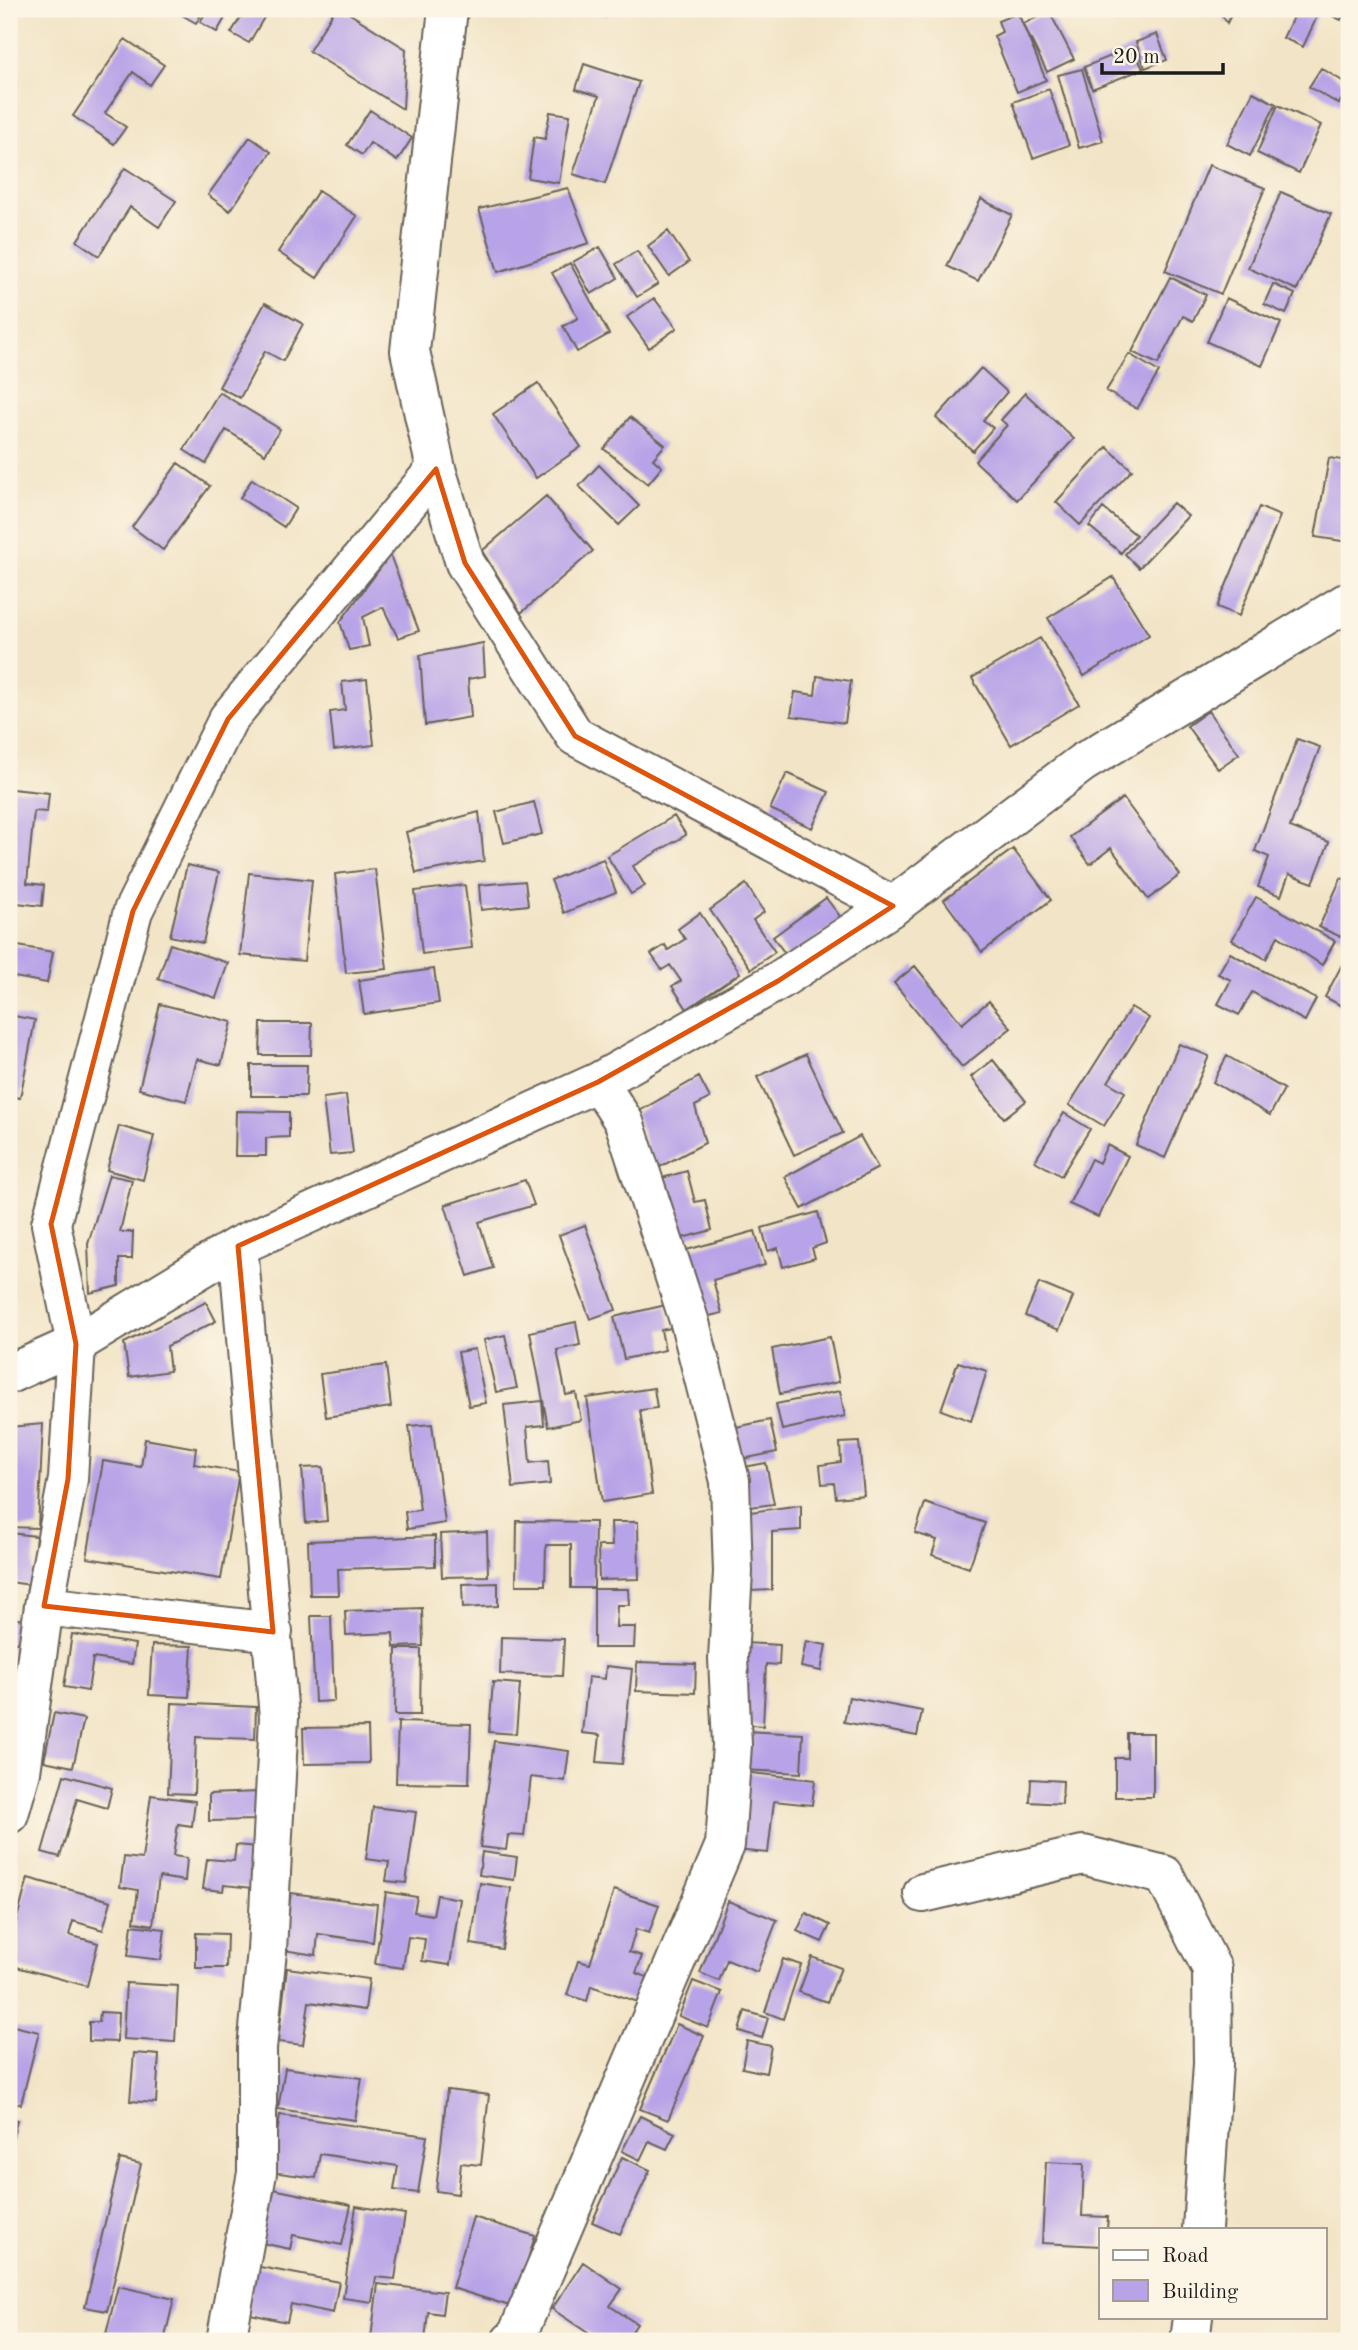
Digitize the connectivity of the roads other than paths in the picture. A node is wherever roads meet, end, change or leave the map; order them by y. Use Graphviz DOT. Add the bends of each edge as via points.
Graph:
graph roads {
  1 [pos="448,9"];
  2 [pos="436,469"];
  3 [pos="1349,601"];
  4 [pos="892,906"];
  5 [pos="598,1082"];
  6 [pos="239,1246"];
  7 [pos="76,1344"];
  8 [pos="9,1374"];
  9 [pos="44,1606"];
  10 [pos="273,1632"];
  11 [pos="9,1814"];
  12 [pos="923,1893"];
  13 [pos="1202,2228"];
  14 [pos="1193,2318"];
  15 [pos="226,2341"];
  16 [pos="511,2341"];
  17 [pos="1190,2341"];
  1 -- 2 [label="street" via="410,351"];
  2 -- 4 [label="street" via="465,563 575,736"];
  2 -- 7 [label="street" via="228,719 133,911 51,1224"];
  3 -- 4 [label="street" via="1082,764"];
  4 -- 5 [label="street" via="778,981"];
  5 -- 6 [label="street"];
  5 -- 16 [label="street" via="628,1134 690,1323 730,1481 732,1745 725,1844"];
  6 -- 7 [label="street"];
  6 -- 10 [label="street"];
  7 -- 8 [label="street"];
  7 -- 9 [label="street" via="68,1479"];
  9 -- 10 [label="street"];
  9 -- 11 [label="street" via="21,1772"];
  10 -- 15 [label="street" via="279,1717 267,1951 257,2048 257,2173"];
  12 -- 13 [label="street" via="1083,1855 1164,1875 1212,1969 1213,2064"];
  14 -- 17 [label="street"];
}
